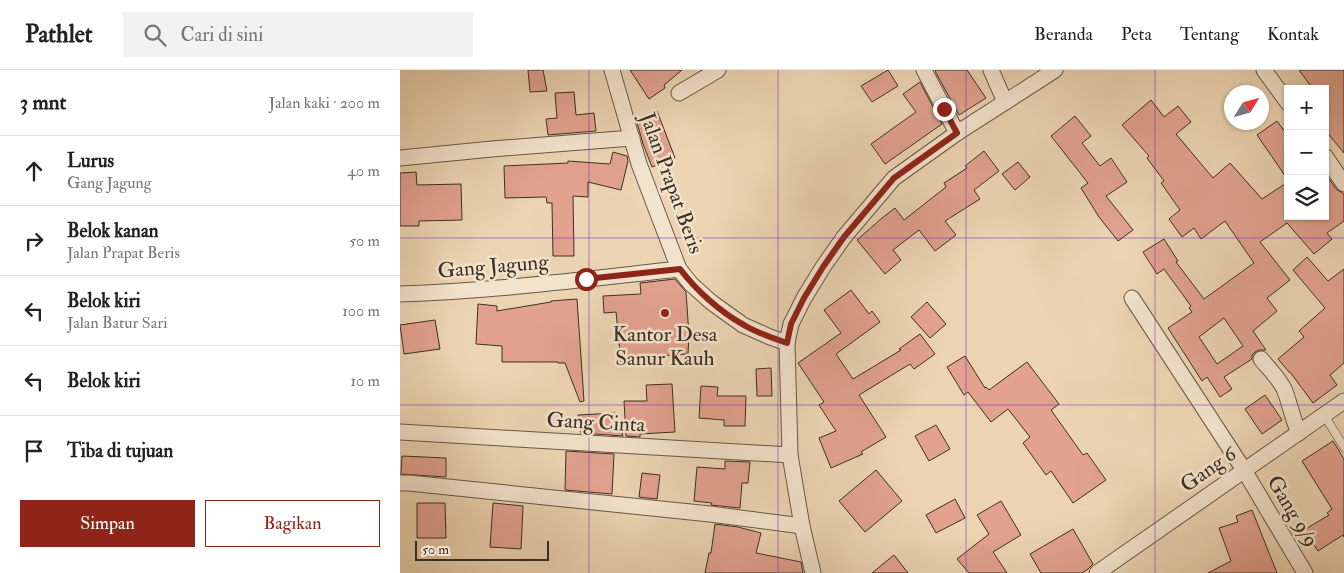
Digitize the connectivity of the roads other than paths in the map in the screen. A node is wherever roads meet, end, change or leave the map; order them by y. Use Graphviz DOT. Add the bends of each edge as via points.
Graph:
graph roads {
  1 [pos="612,70"];
  2 [pos="718,70"];
  3 [pos="924,70"];
  4 [pos="991,70"];
  5 [pos="1055,70"];
  6 [pos="1264,70"];
  7 [pos="679,93"];
  8 [pos="1284,98"];
  9 [pos="1005,102"];
  10 [pos="957,133"];
  11 [pos="632,138"];
  12 [pos="400,158"];
  13 [pos="1329,162"];
  14 [pos="1344,184"];
  15 [pos="680,269"];
  16 [pos="400,294"];
  17 [pos="1132,298"];
  18 [pos="787,343"];
  19 [pos="1261,358"];
  20 [pos="1344,401"];
  21 [pos="1324,415"];
  22 [pos="400,432"];
  23 [pos="1299,433"];
  24 [pos="1344,447"];
  25 [pos="790,455"];
  26 [pos="1244,470"];
  27 [pos="400,483"];
  28 [pos="802,526"];
  29 [pos="813,573"];
  30 [pos="1096,573"];
  31 [pos="1305,573"];
  1 -- 11 [label="street, Jalan Prapat Beris"];
  2 -- 7 [label="street"];
  3 -- 10 [label="street"];
  4 -- 9 [label="street"];
  5 -- 9 [label="street"];
  6 -- 8 [label="street"];
  9 -- 10 [label="street"];
  10 -- 18 [label="street" via="894,178 850,230 804,298 791,324"];
  11 -- 12 [label="street"];
  11 -- 15 [label="street, Jalan Prapat Beris"];
  13 -- 14 [label="street"];
  15 -- 16 [label="street, Gang Jagung"];
  15 -- 18 [label="street, Jalan Prapat Beris" via="691,284 742,325"];
  17 -- 26 [label="street, Gang 9/9"];
  18 -- 25 [label="street"];
  19 -- 23 [label="street" via="1284,390"];
  20 -- 21 [label="street, Gang 6"];
  21 -- 23 [label="street, Gang 6"];
  21 -- 24 [label="lane"];
  22 -- 25 [label="street, Gang Cinta"];
  23 -- 26 [label="street, Gang 6"];
  25 -- 28 [label="street"];
  26 -- 30 [label="street, Gang 6"];
  26 -- 31 [label="street, Gang 9/9"];
  27 -- 28 [label="street"];
  28 -- 29 [label="street"];
}
